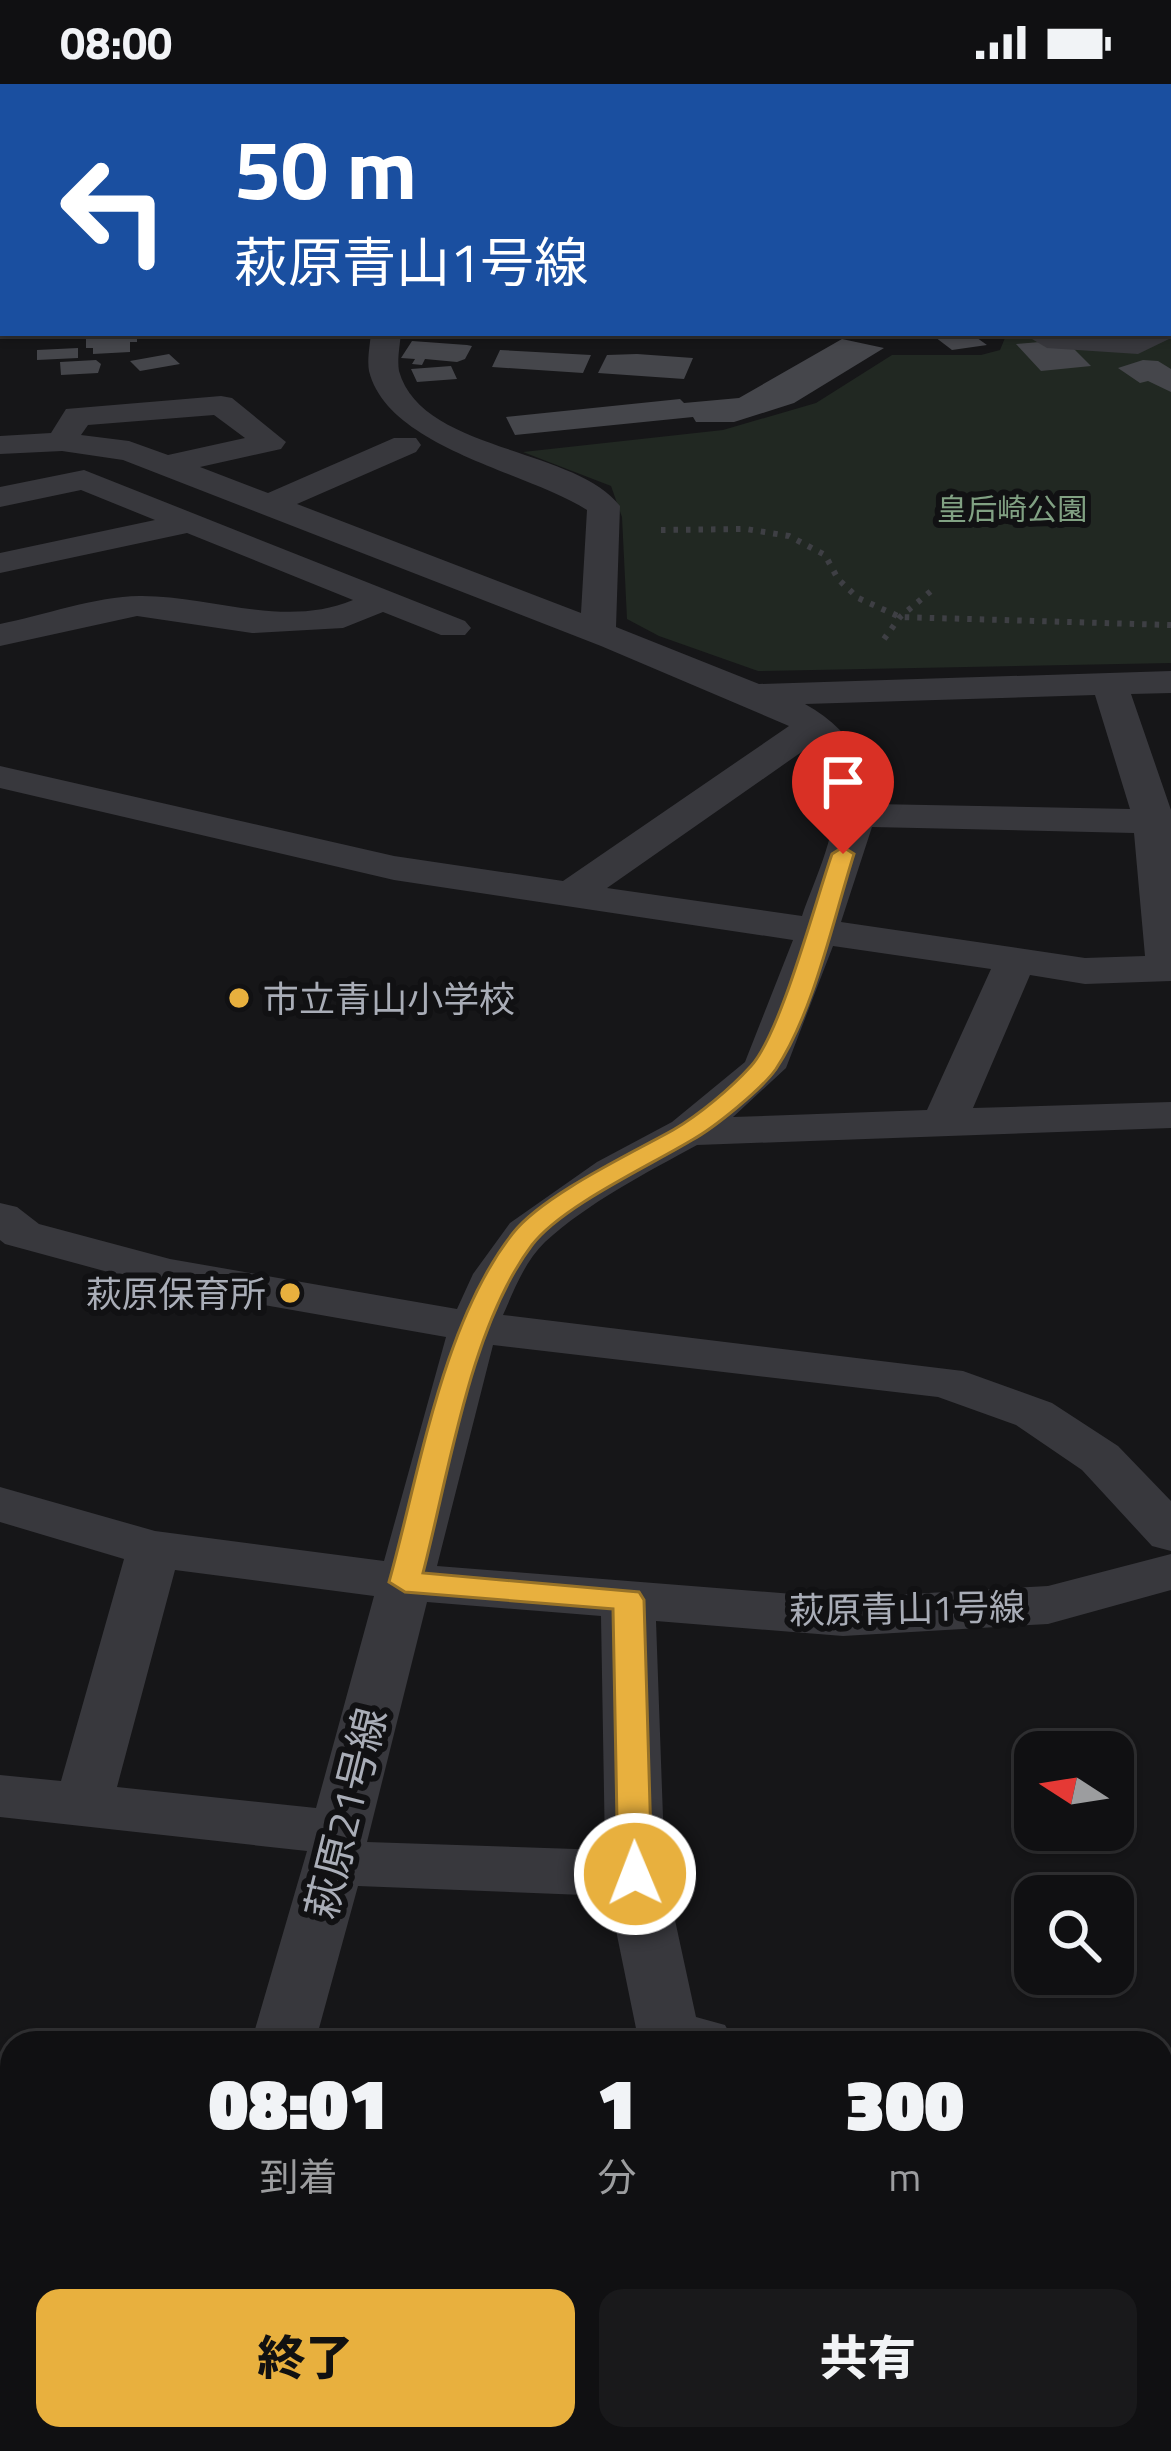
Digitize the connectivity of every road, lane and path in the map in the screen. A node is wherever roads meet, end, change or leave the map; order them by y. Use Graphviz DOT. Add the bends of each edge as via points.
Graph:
graph roads {
  1 [pos="385,336"];
  2 [pos="1154,336"];
  3 [pos="1047,339"];
  4 [pos="62,442"];
  5 [pos="0,445"];
  6 [pos="405,445"];
  7 [pos="166,465"];
  8 [pos="0,497"];
  9 [pos="266,506"];
  10 [pos="187,523"];
  11 [pos="661,530"];
  12 [pos="0,563"];
  13 [pos="931,591"];
  14 [pos="383,600"];
  15 [pos="900,617"];
  16 [pos="453,628"];
  17 [pos="1171,631"];
  18 [pos="598,632"];
  19 [pos="0,635"];
  20 [pos="884,639"];
  21 [pos="1109,682"];
  22 [pos="1171,682"];
  23 [pos="753,694"];
  24 [pos="815,725"];
  25 [pos="0,777"];
  26 [pos="856,815"];
  27 [pos="1162,822"];
  28 [pos="567,897"];
  29 [pos="817,933"];
  30 [pos="1015,962"];
  31 [pos="1169,968"];
  32 [pos="1171,1115"];
  33 [pos="944,1123"];
  34 [pos="688,1132"];
  35 [pos="0,1217"];
  36 [pos="473,1327"];
  37 [pos="0,1504"];
  38 [pos="1171,1533"];
  39 [pos="154,1550"];
  40 [pos="1171,1572"];
  41 [pos="405,1582"];
  42 [pos="628,1600"];
  43 [pos="0,1796"];
  44 [pos="83,1806"];
  45 [pos="337,1848"];
  46 [pos="635,1874"];
  47 [pos="286,2031"];
  48 [pos="667,2031"];
  1 -- 18 [label="street" via="379,355 401,404 435,431 566,480 604,506"];
  2 -- 3 [label="street" via="1138,345"];
  4 -- 5 [label="street"];
  4 -- 7 [label="street"];
  4 -- 7 [label="street" via="77,416 221,405 270,442"];
  6 -- 9 [label="street"];
  7 -- 9 [label="street"];
  8 -- 10 [label="street" via="84,480"];
  9 -- 18 [label="street"];
  10 -- 12 [label="street"];
  10 -- 14 [label="street"];
  11 -- 15 [label="path" via="741,530 806,543 830,559 846,590"];
  13 -- 15 [label="path"];
  14 -- 16 [label="street"];
  14 -- 19 [label="street" via="343,617 252,622 137,606"];
  15 -- 17 [label="path"];
  15 -- 20 [label="path"];
  18 -- 23 [label="street"];
  21 -- 22 [label="street"];
  21 -- 23 [label="street"];
  21 -- 27 [label="street"];
  23 -- 24 [label="street"];
  24 -- 26 [label="street" via="841,751 856,783"];
  24 -- 28 [label="street"];
  25 -- 28 [label="street" via="394,868"];
  26 -- 27 [label="street"];
  26 -- 29 [label="street"];
  27 -- 31 [label="street"];
  28 -- 29 [label="street"];
  29 -- 30 [label="street"];
  29 -- 34 [label="street" via="764,1067"];
  30 -- 31 [label="street" via="1085,971"];
  30 -- 33 [label="street"];
  32 -- 33 [label="street"];
  33 -- 34 [label="street"];
  34 -- 36 [label="street, 萩原21号線" via="527,1233"];
  35 -- 36 [label="street" via="22,1234 167,1274"];
  36 -- 38 [label="street" via="945,1382 1034,1414 1084,1447"];
  36 -- 41 [label="street, 萩原21号線"];
  37 -- 39 [label="street, 萩原青山1号線"];
  39 -- 41 [label="street, 萩原青山1号線"];
  39 -- 44 [label="street"];
  40 -- 42 [label="street, 萩原青山1号線" via="1048,1605 843,1617"];
  41 -- 42 [label="street, 萩原青山1号線"];
  41 -- 45 [label="street, 萩原21号線"];
  42 -- 46 [label="street"];
  43 -- 44 [label="street"];
  44 -- 45 [label="street"];
  45 -- 46 [label="street"];
  45 -- 47 [label="street, 萩原21号線"];
  46 -- 48 [label="street"];
}
